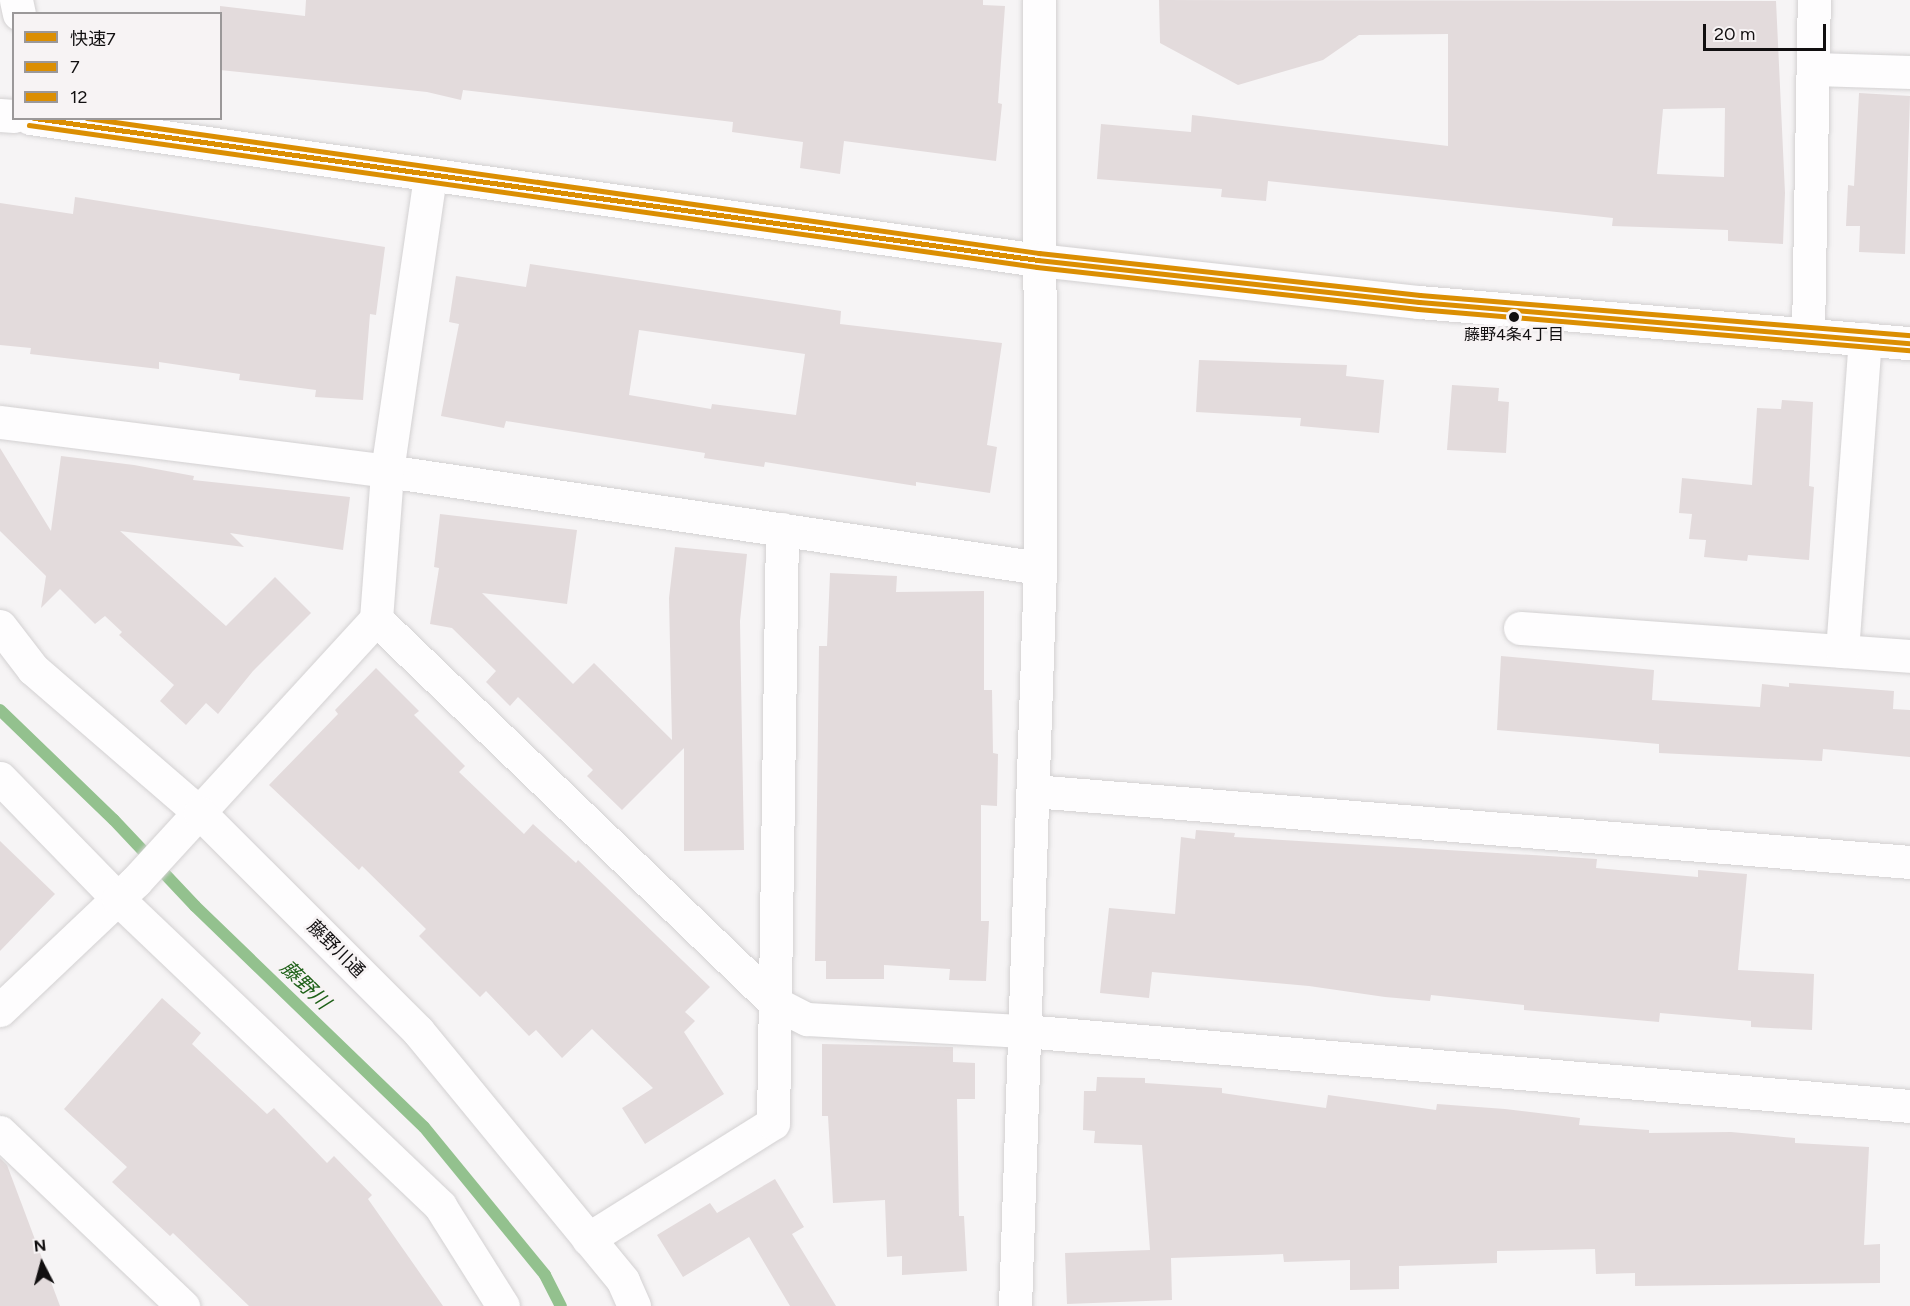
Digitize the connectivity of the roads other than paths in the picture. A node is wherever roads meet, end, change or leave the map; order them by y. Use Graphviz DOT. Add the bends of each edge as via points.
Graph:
graph roads {
  1 [pos="1039,0"];
  2 [pos="1814,0"];
  3 [pos="1815,69"];
  4 [pos="1910,72"];
  5 [pos="45,120"];
  6 [pos="430,178"];
  7 [pos="1038,260"];
  8 [pos="1808,334"];
  9 [pos="1865,339"];
  10 [pos="1910,343"];
  11 [pos="0,422"];
  12 [pos="387,471"];
  13 [pos="782,529"];
  14 [pos="1040,568"];
  15 [pos="376,619"];
  16 [pos="0,626"];
  17 [pos="1520,628"];
  18 [pos="1842,651"];
  19 [pos="1910,656"];
  20 [pos="0,778"];
  21 [pos="1032,791"];
  22 [pos="192,822"];
  23 [pos="1910,862"];
  24 [pos="127,890"];
  25 [pos="775,1003"];
  26 [pos="0,1010"];
  27 [pos="1024,1031"];
  28 [pos="1910,1106"];
  29 [pos="0,1132"];
  30 [pos="588,1239"];
  31 [pos="183,1306"];
  32 [pos="502,1306"];
  33 [pos="634,1306"];
  34 [pos="1015,1306"];
  1 -- 7 [label="street"];
  2 -- 3 [label="street"];
  3 -- 4 [label="street"];
  3 -- 8 [label="street"];
  5 -- 6 [label="street"];
  6 -- 7 [label="street"];
  6 -- 12 [label="street"];
  7 -- 8 [label="street" via="1419,302"];
  7 -- 14 [label="street"];
  8 -- 9 [label="street"];
  9 -- 10 [label="street"];
  9 -- 18 [label="street"];
  11 -- 12 [label="street"];
  12 -- 13 [label="street"];
  12 -- 15 [label="street"];
  13 -- 14 [label="street"];
  13 -- 25 [label="street"];
  14 -- 21 [label="street"];
  15 -- 22 [label="street"];
  15 -- 25 [label="street"];
  16 -- 22 [label="street, 藤野川通" via="33,669"];
  17 -- 18 [label="street"];
  18 -- 19 [label="street"];
  20 -- 24 [label="street"];
  21 -- 23 [label="street"];
  21 -- 27 [label="street"];
  22 -- 24 [label="street"];
  22 -- 30 [label="street, 藤野川通" via="418,1030"];
  24 -- 26 [label="street"];
  24 -- 32 [label="street" via="440,1206"];
  25 -- 27 [label="street" via="807,1019"];
  25 -- 30 [label="street" via="773,1123"];
  27 -- 28 [label="street"];
  27 -- 34 [label="street"];
  29 -- 31 [label="street"];
  30 -- 33 [label="street, 藤野川通" via="623,1281"];
}
